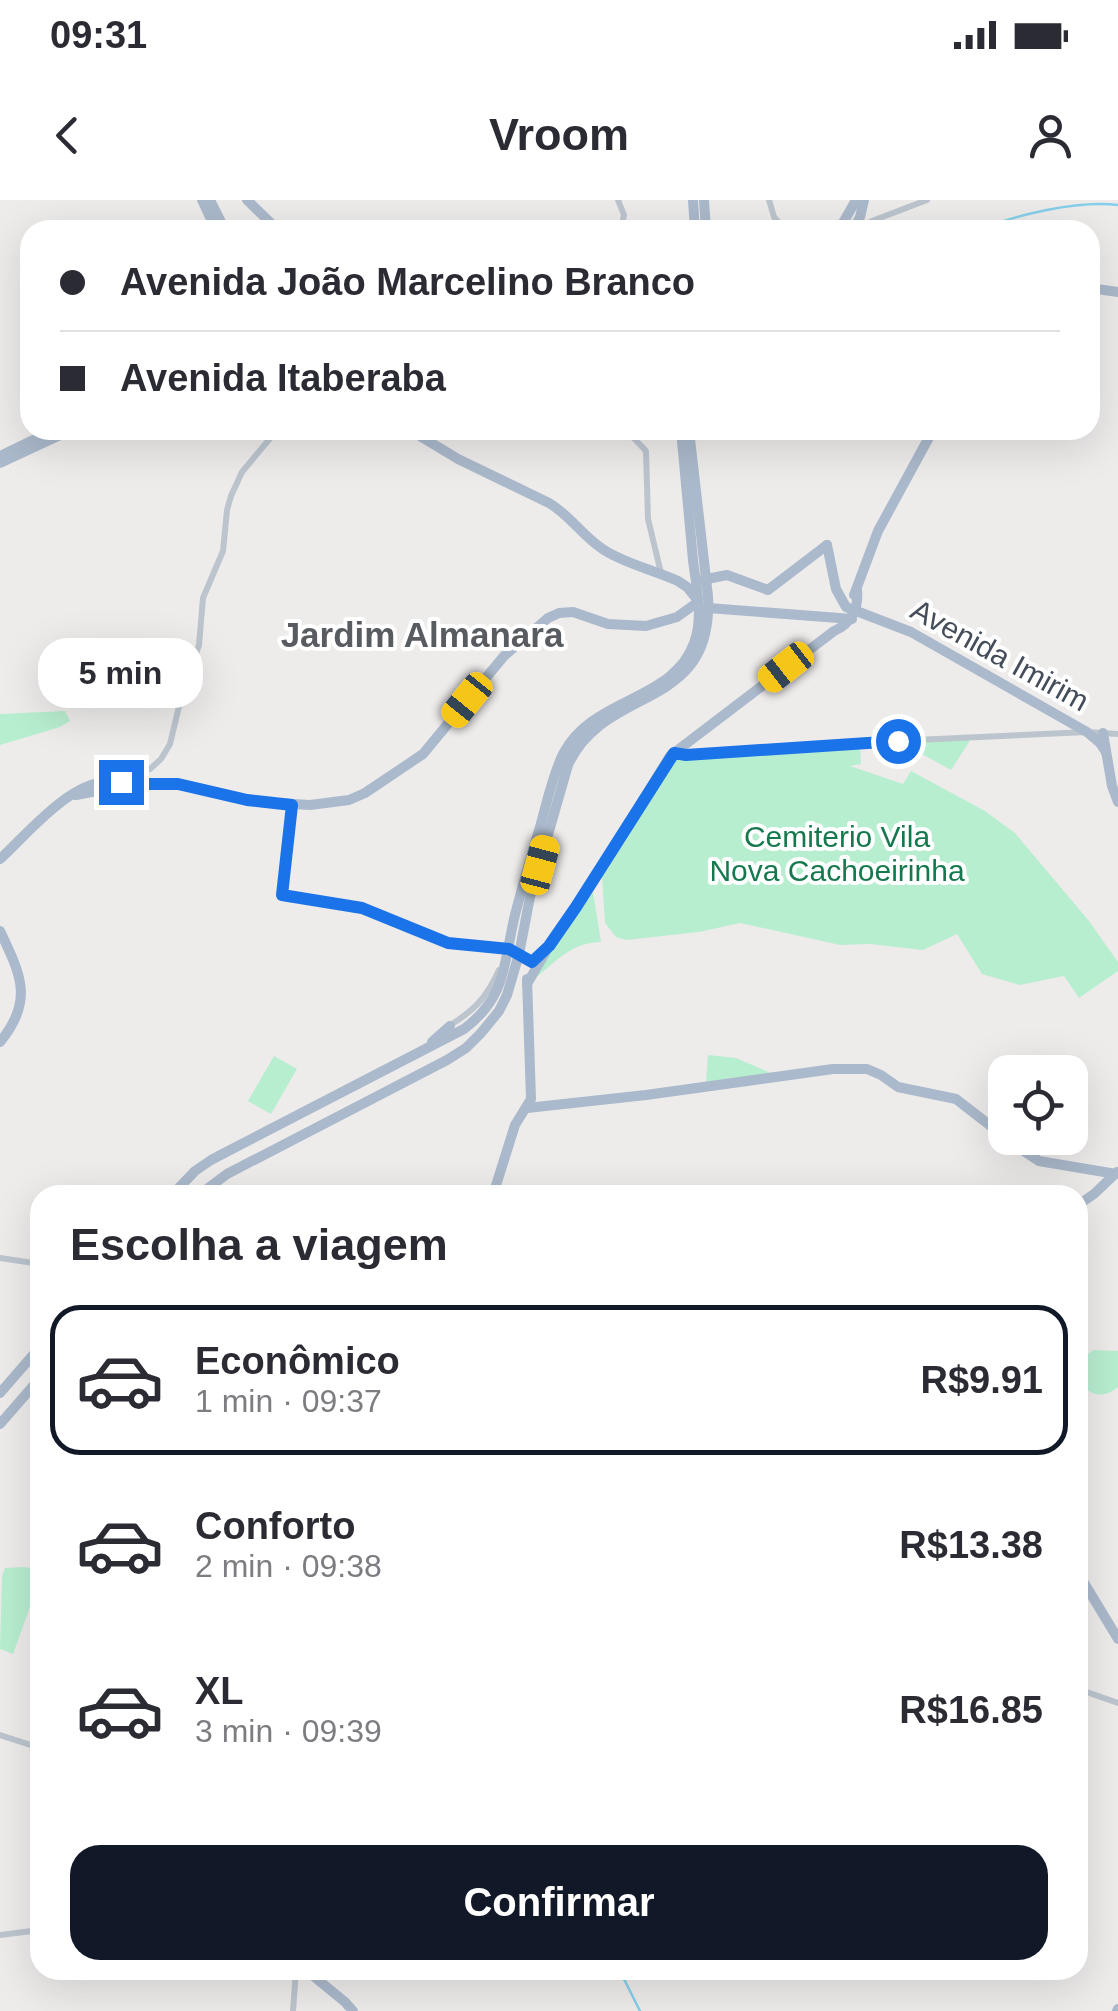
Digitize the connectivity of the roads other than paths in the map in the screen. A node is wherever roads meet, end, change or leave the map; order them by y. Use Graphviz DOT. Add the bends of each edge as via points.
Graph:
graph roads {
  1 [pos="247,200"];
  2 [pos="864,200"];
  3 [pos="927,200"];
  4 [pos="860,217"];
  5 [pos="268,220"];
  6 [pos="856,220"];
  7 [pos="869,220"];
  8 [pos="875,220"];
  9 [pos="33,440"];
  10 [pos="50,440"];
  11 [pos="269,440"];
  12 [pos="427,440"];
  13 [pos="636,440"];
  14 [pos="681,440"];
  15 [pos="690,440"];
  16 [pos="928,440"];
  17 [pos="0,456"];
  18 [pos="0,464"];
  19 [pos="687,546"];
  20 [pos="703,561"];
  21 [pos="660,573"];
  22 [pos="696,583"];
  23 [pos="768,590"];
  24 [pos="701,606"];
  25 [pos="845,609"];
  26 [pos="768,613"];
  27 [pos="1087,732"];
  28 [pos="1103,733"];
  29 [pos="1118,734"];
  30 [pos="1106,752"];
  31 [pos="674,753"];
  32 [pos="120,780"];
  33 [pos="71,792"];
  34 [pos="1118,802"];
  35 [pos="292,805"];
  36 [pos="0,856"];
  37 [pos="0,930"];
  38 [pos="549,946"];
  39 [pos="507,951"];
  40 [pos="532,962"];
  41 [pos="527,987"];
  42 [pos="492,988"];
  43 [pos="500,1011"];
  44 [pos="450,1031"];
  45 [pos="0,1042"];
  46 [pos="472,1044"];
  47 [pos="870,1070"];
  48 [pos="330,1098"];
  49 [pos="527,1108"];
  50 [pos="346,1114"];
  51 [pos="988,1123"];
  52 [pos="266,1131"];
  53 [pos="278,1148"];
  54 [pos="1033,1155"];
  55 [pos="1117,1172"];
  56 [pos="185,1181"];
  57 [pos="181,1185"];
  58 [pos="192,1185"];
  59 [pos="212,1185"];
  60 [pos="496,1185"];
  61 [pos="1088,1197"];
  62 [pos="0,1258"];
  63 [pos="30,1262"];
  64 [pos="30,1358"];
  65 [pos="30,1389"];
  66 [pos="0,1393"];
  67 [pos="1,1422"];
  68 [pos="1088,1589"];
  69 [pos="1118,1639"];
  70 [pos="1088,1692"];
  71 [pos="1118,1703"];
  72 [pos="0,1735"];
  73 [pos="30,1745"];
  74 [pos="30,1931"];
  75 [pos="0,1934"];
  76 [pos="297,1980"];
  77 [pos="314,1980"];
  78 [pos="292,2011"];
  79 [pos="353,2011"];
  1 -- 5 [label="main road"];
  2 -- 4 [label="main road"];
  3 -- 8 [label="street"];
  4 -- 6 [label="main road"];
  4 -- 7 [label="street"];
  9 -- 17 [label="main road"];
  10 -- 18 [label="main road"];
  11 -- 32 [label="street" via="231,496 223,551 203,598 199,645 170,744 150,769"];
  12 -- 21 [label="main road" via="562,511 606,552"];
  13 -- 21 [label="street" via="646,451 648,519"];
  14 -- 19 [label="main road"];
  15 -- 20 [label="main road"];
  16 -- 25 [label="main road" via="877,532"];
  19 -- 20 [label="main road" via="698,548"];
  19 -- 22 [label="main road"];
  20 -- 22 [label="main road"];
  21 -- 22 [label="main road"];
  22 -- 23 [label="main road" via="726,575"];
  22 -- 24 [label="main road"];
  23 -- 25 [label="main road" via="827,545"];
  23 -- 26 [label="street"];
  24 -- 26 [label="main road"];
  24 -- 35 [label="main road" via="636,626 573,612 553,616 504,656 423,754 359,797"];
  24 -- 39 [label="main road" via="703,644 688,670 598,725 564,763 526,915"];
  25 -- 26 [label="main road"];
  25 -- 27 [label="main road, Avenida Imirim" via="911,632"];
  25 -- 31 [label="main road" via="834,631"];
  27 -- 28 [label="street"];
  27 -- 30 [label="main road, Avenida Imirim"];
  27 -- 31 [label="street"];
  28 -- 29 [label="street"];
  28 -- 30 [label="main road"];
  30 -- 34 [label="main road, Avenida Imirim"];
  31 -- 38 [label="main road"];
  32 -- 33 [label="main road"];
  32 -- 33 [label="main road"];
  32 -- 35 [label="main road"];
  33 -- 36 [label="main road"];
  35 -- 39 [label="street" via="282,895 367,910 448,943"];
  37 -- 45 [label="main road" via="22,996"];
  38 -- 40 [label="main road"];
  38 -- 41 [label="main road"];
  39 -- 40 [label="main road"];
  39 -- 42 [label="main road"];
  39 -- 43 [label="main road" via="508,992"];
  39 -- 44 [label="main road" via="499,987 484,1011 464,1030"];
  40 -- 41 [label="main road"];
  41 -- 43 [label="main road"];
  41 -- 49 [label="main road"];
  42 -- 44 [label="street"];
  43 -- 46 [label="main road"];
  44 -- 46 [label="main road"];
  44 -- 48 [label="main road"];
  46 -- 50 [label="main road"];
  47 -- 49 [label="main road"];
  47 -- 51 [label="main road" via="898,1087 956,1099"];
  47 -- 55 [label="main road" via="896,1088 960,1104 1034,1159"];
  48 -- 50 [label="main road"];
  48 -- 52 [label="main road"];
  49 -- 60 [label="main road"];
  50 -- 53 [label="main road"];
  52 -- 53 [label="main road"];
  52 -- 56 [label="main road"];
  53 -- 59 [label="main road"];
  54 -- 55 [label="main road"];
  55 -- 61 [label="main road"];
  56 -- 57 [label="main road"];
  56 -- 58 [label="main road"];
  62 -- 63 [label="street"];
  64 -- 66 [label="main road"];
  65 -- 67 [label="main road"];
  68 -- 69 [label="main road"];
  70 -- 71 [label="street"];
  72 -- 73 [label="street"];
  74 -- 75 [label="street"];
  76 -- 78 [label="street"];
  77 -- 79 [label="main road"];
}
